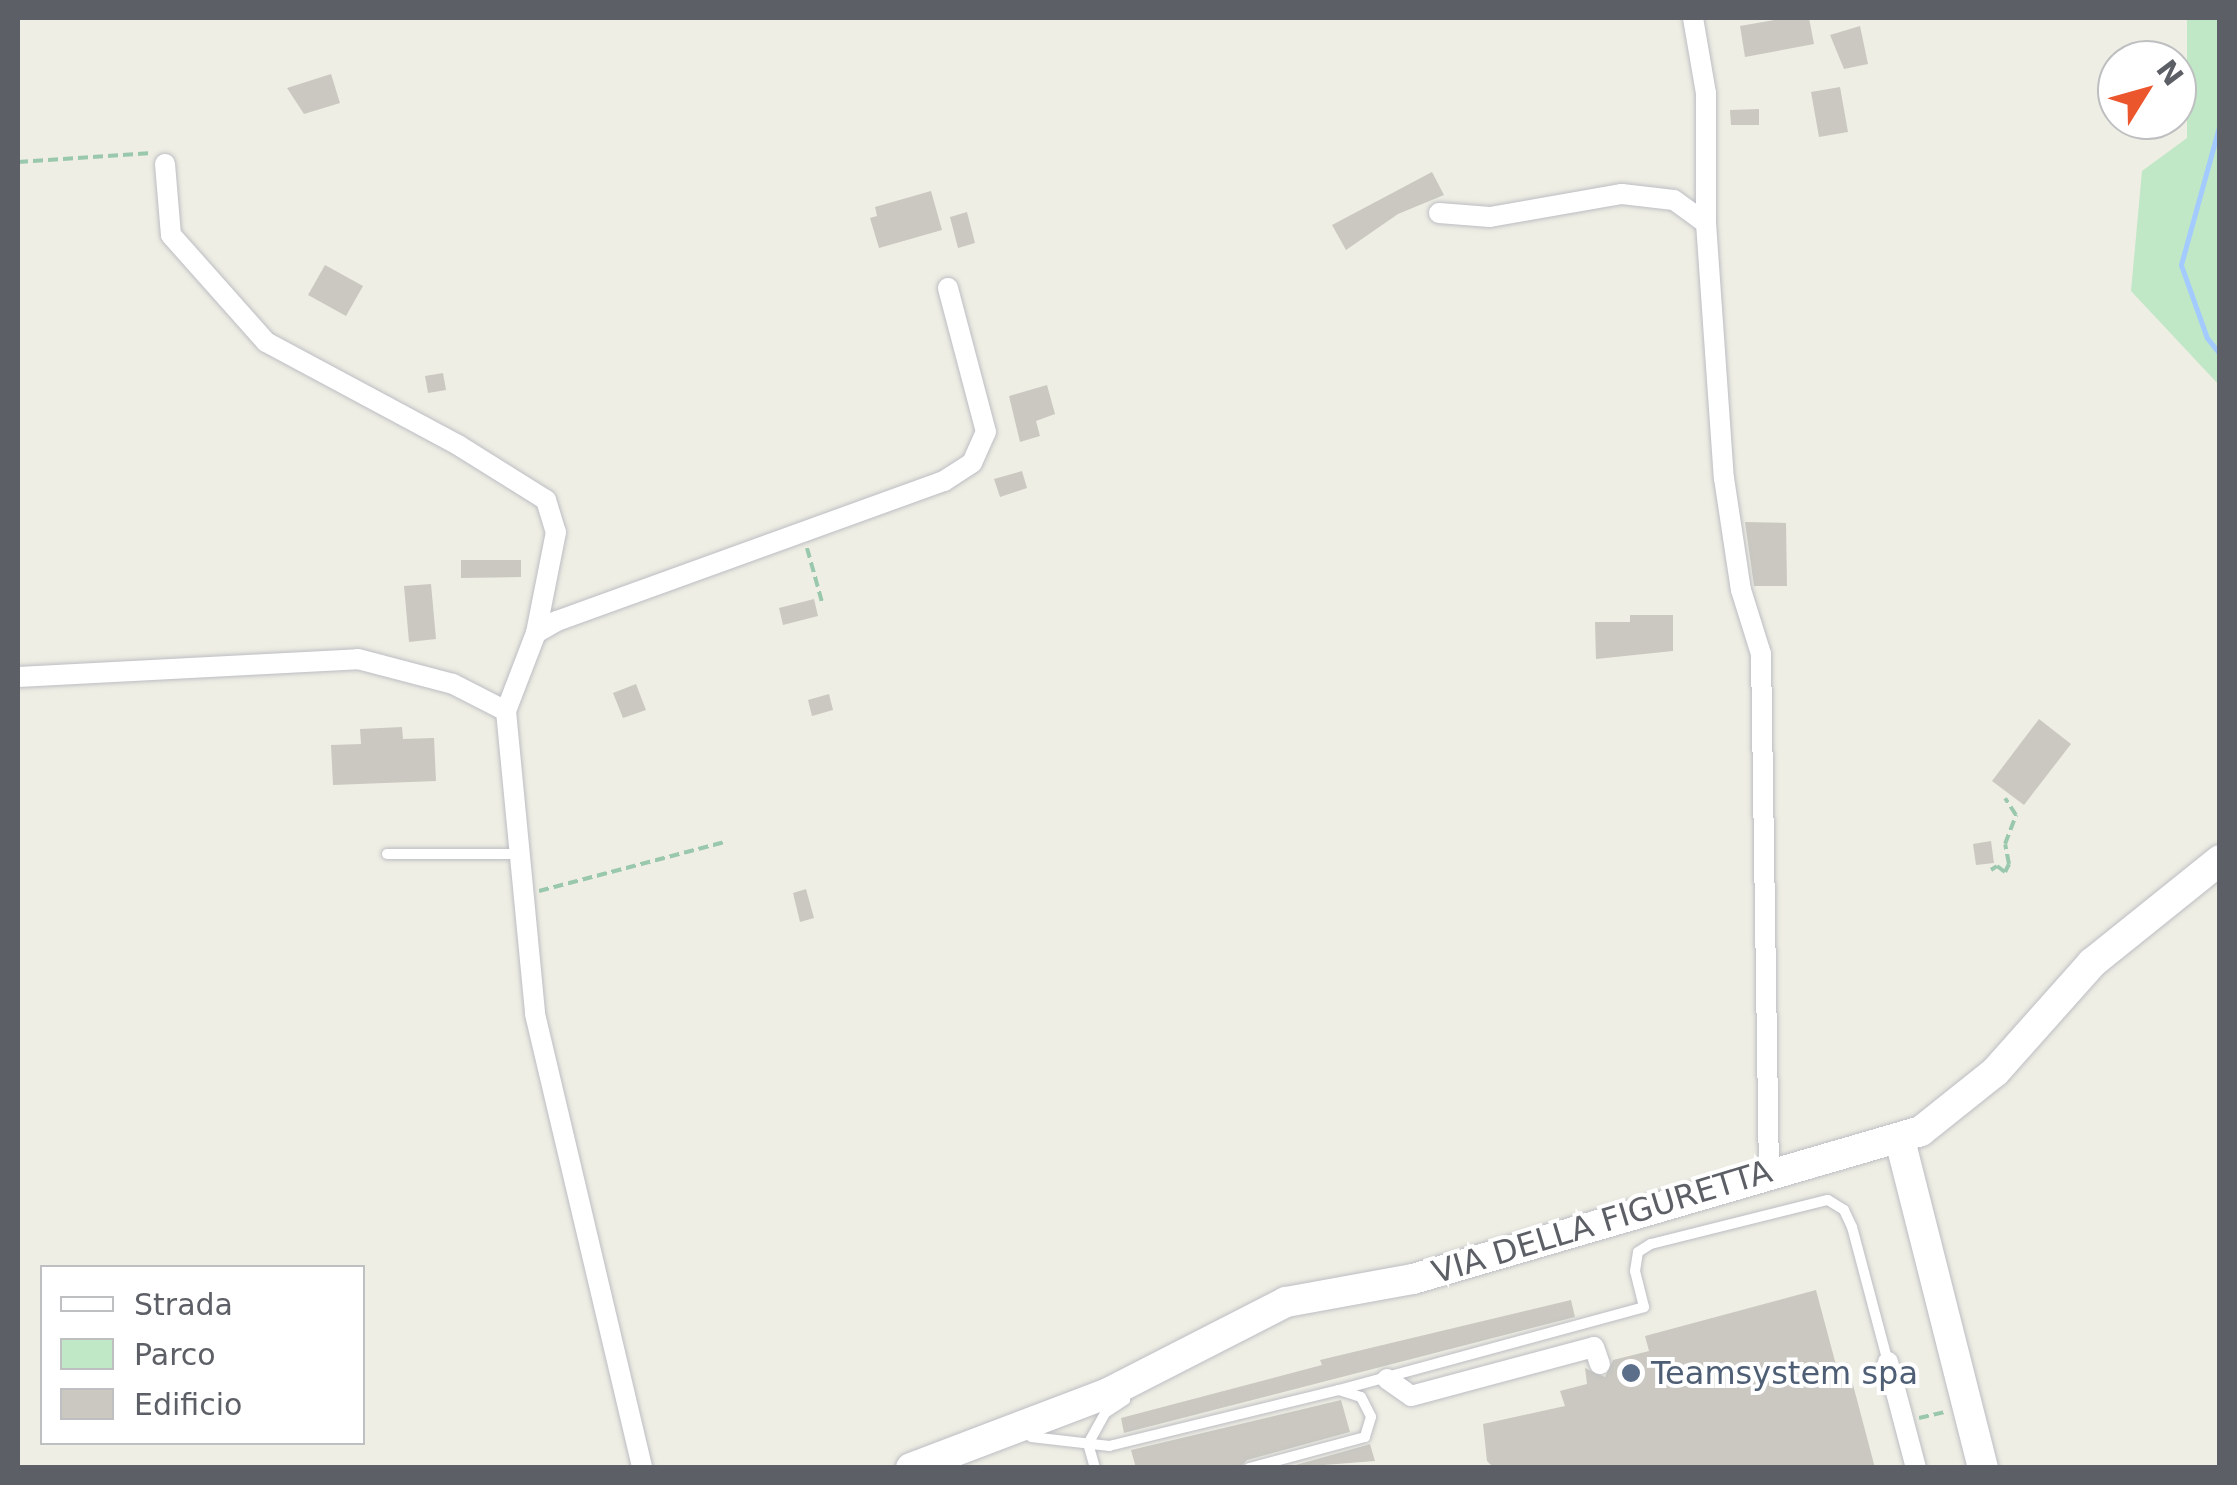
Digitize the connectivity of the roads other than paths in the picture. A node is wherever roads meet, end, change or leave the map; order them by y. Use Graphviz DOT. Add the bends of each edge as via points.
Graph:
graph roads {
  1 [pos="1693,18"];
  2 [pos="165,164"];
  3 [pos="1439,212"];
  4 [pos="1706,223"];
  5 [pos="948,288"];
  6 [pos="536,634"];
  7 [pos="18,677"];
  8 [pos="506,711"];
  9 [pos="387,854"];
  10 [pos="516,854"];
  11 [pos="2220,860"];
  12 [pos="1900,1140"];
  13 [pos="1769,1172"];
  14 [pos="1230,1331"];
  15 [pos="1888,1362"];
  16 [pos="1600,1364"];
  17 [pos="1386,1378"];
  18 [pos="1339,1390"];
  19 [pos="984,1442"];
  20 [pos="1088,1444"];
  21 [pos="914,1467"];
  22 [pos="642,1468"];
  23 [pos="1095,1468"];
  24 [pos="1249,1468"];
  25 [pos="1916,1468"];
  26 [pos="1984,1468"];
  1 -- 4 [label="street" via="1706,92"];
  2 -- 6 [label="street" via="171,235 266,342 546,500 556,532"];
  3 -- 4 [label="street" via="1490,217 1622,194 1674,200"];
  4 -- 13 [label="street" via="1724,478 1741,590 1761,654"];
  5 -- 6 [label="street" via="986,432 972,462 944,481"];
  6 -- 8 [label="street"];
  7 -- 8 [label="street" via="358,660 454,684"];
  8 -- 10 [label="street"];
  9 -- 10 [label="lane"];
  10 -- 22 [label="street" via="536,1014"];
  11 -- 12 [label="street, VIA DELLA FIGURETTA" via="2092,963 1995,1072"];
  12 -- 13 [label="street, VIA DELLA FIGURETTA"];
  12 -- 26 [label="street"];
  13 -- 14 [label="street, VIA DELLA FIGURETTA" via="1413,1278 1286,1302"];
  14 -- 19 [label="street, VIA DELLA FIGURETTA" via="1108,1393"];
  14 -- 20 [label="lane" via="1104,1413"];
  15 -- 17 [label="lane" via="1852,1228 1844,1210 1828,1200 1651,1244 1638,1252 1635,1271 1644,1308"];
  15 -- 25 [label="street"];
  16 -- 17 [label="street" via="1594,1346 1411,1396"];
  17 -- 18 [label="lane"];
  18 -- 20 [label="lane" via="1134,1442"];
  18 -- 24 [label="lane" via="1361,1396 1371,1417 1365,1437"];
  19 -- 20 [label="lane" via="1044,1434"];
  19 -- 21 [label="street, VIA DELLA FIGURETTA"];
  20 -- 23 [label="lane"];
}
